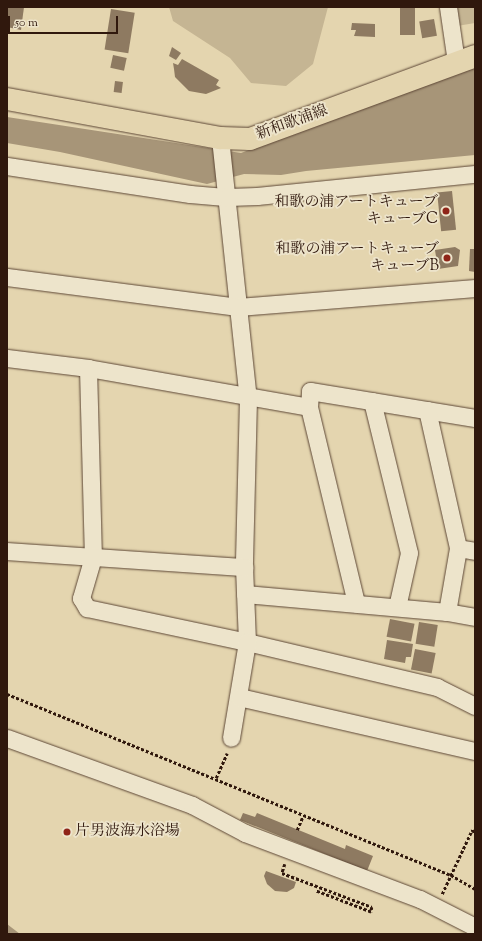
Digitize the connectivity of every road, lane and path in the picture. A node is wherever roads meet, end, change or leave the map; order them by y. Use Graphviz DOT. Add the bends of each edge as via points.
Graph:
graph roads {
  1 [pos="448,7"];
  2 [pos="465,59"];
  3 [pos="7,99"];
  4 [pos="221,143"];
  5 [pos="7,166"];
  6 [pos="475,174"];
  7 [pos="228,192"];
  8 [pos="7,277"];
  9 [pos="475,288"];
  10 [pos="238,307"];
  11 [pos="7,358"];
  12 [pos="88,368"];
  13 [pos="248,398"];
  14 [pos="372,401"];
  15 [pos="309,407"];
  16 [pos="427,410"];
  17 [pos="475,418"];
  18 [pos="458,548"];
  19 [pos="7,551"];
  20 [pos="475,551"];
  21 [pos="93,557"];
  22 [pos="244,567"];
  23 [pos="245,594"];
  24 [pos="356,603"];
  25 [pos="397,607"];
  26 [pos="447,612"];
  27 [pos="475,617"];
  28 [pos="247,642"];
  29 [pos="7,694"];
  30 [pos="239,698"];
  31 [pos="475,706"];
  32 [pos="7,738"];
  33 [pos="229,745"];
  34 [pos="475,751"];
  35 [pos="216,778"];
  36 [pos="303,816"];
  37 [pos="297,830"];
  38 [pos="475,832"];
  39 [pos="286,861"];
  40 [pos="451,875"];
  41 [pos="475,889"];
  42 [pos="316,891"];
  43 [pos="442,894"];
  44 [pos="475,927"];
  1 -- 2 [label="street"];
  2 -- 4 [label="main road, 新和歌浦線" via="250,139"];
  3 -- 4 [label="main road, 新和歌浦線"];
  4 -- 7 [label="street"];
  5 -- 7 [label="street" via="190,194"];
  6 -- 7 [label="street" via="257,196"];
  7 -- 10 [label="street"];
  8 -- 10 [label="street"];
  9 -- 10 [label="street"];
  10 -- 13 [label="street"];
  11 -- 12 [label="street"];
  12 -- 13 [label="street"];
  12 -- 21 [label="street"];
  13 -- 15 [label="street"];
  13 -- 22 [label="street"];
  14 -- 15 [label="street" via="310,391"];
  14 -- 16 [label="street"];
  14 -- 25 [label="street" via="409,553"];
  15 -- 24 [label="street"];
  16 -- 17 [label="street"];
  16 -- 18 [label="street"];
  18 -- 20 [label="street"];
  18 -- 26 [label="street"];
  19 -- 21 [label="street"];
  21 -- 22 [label="street"];
  21 -- 28 [label="street" via="81,598 86,608"];
  22 -- 23 [label="street"];
  23 -- 24 [label="street"];
  23 -- 28 [label="street"];
  24 -- 25 [label="street"];
  25 -- 26 [label="street"];
  26 -- 27 [label="street"];
  28 -- 30 [label="street"];
  28 -- 31 [label="street" via="437,687"];
  29 -- 35 [label="path"];
  30 -- 33 [label="street"];
  30 -- 34 [label="street"];
  32 -- 44 [label="street" via="185,803 245,833 420,899"];
  33 -- 35 [label="path"];
  35 -- 36 [label="path"];
  36 -- 37 [label="path"];
  36 -- 40 [label="path"];
  38 -- 40 [label="path" via="472,830"];
  39 -- 42 [label="path" via="282,874 372,907 371,912"];
  40 -- 41 [label="path"];
  40 -- 43 [label="path"];
}
